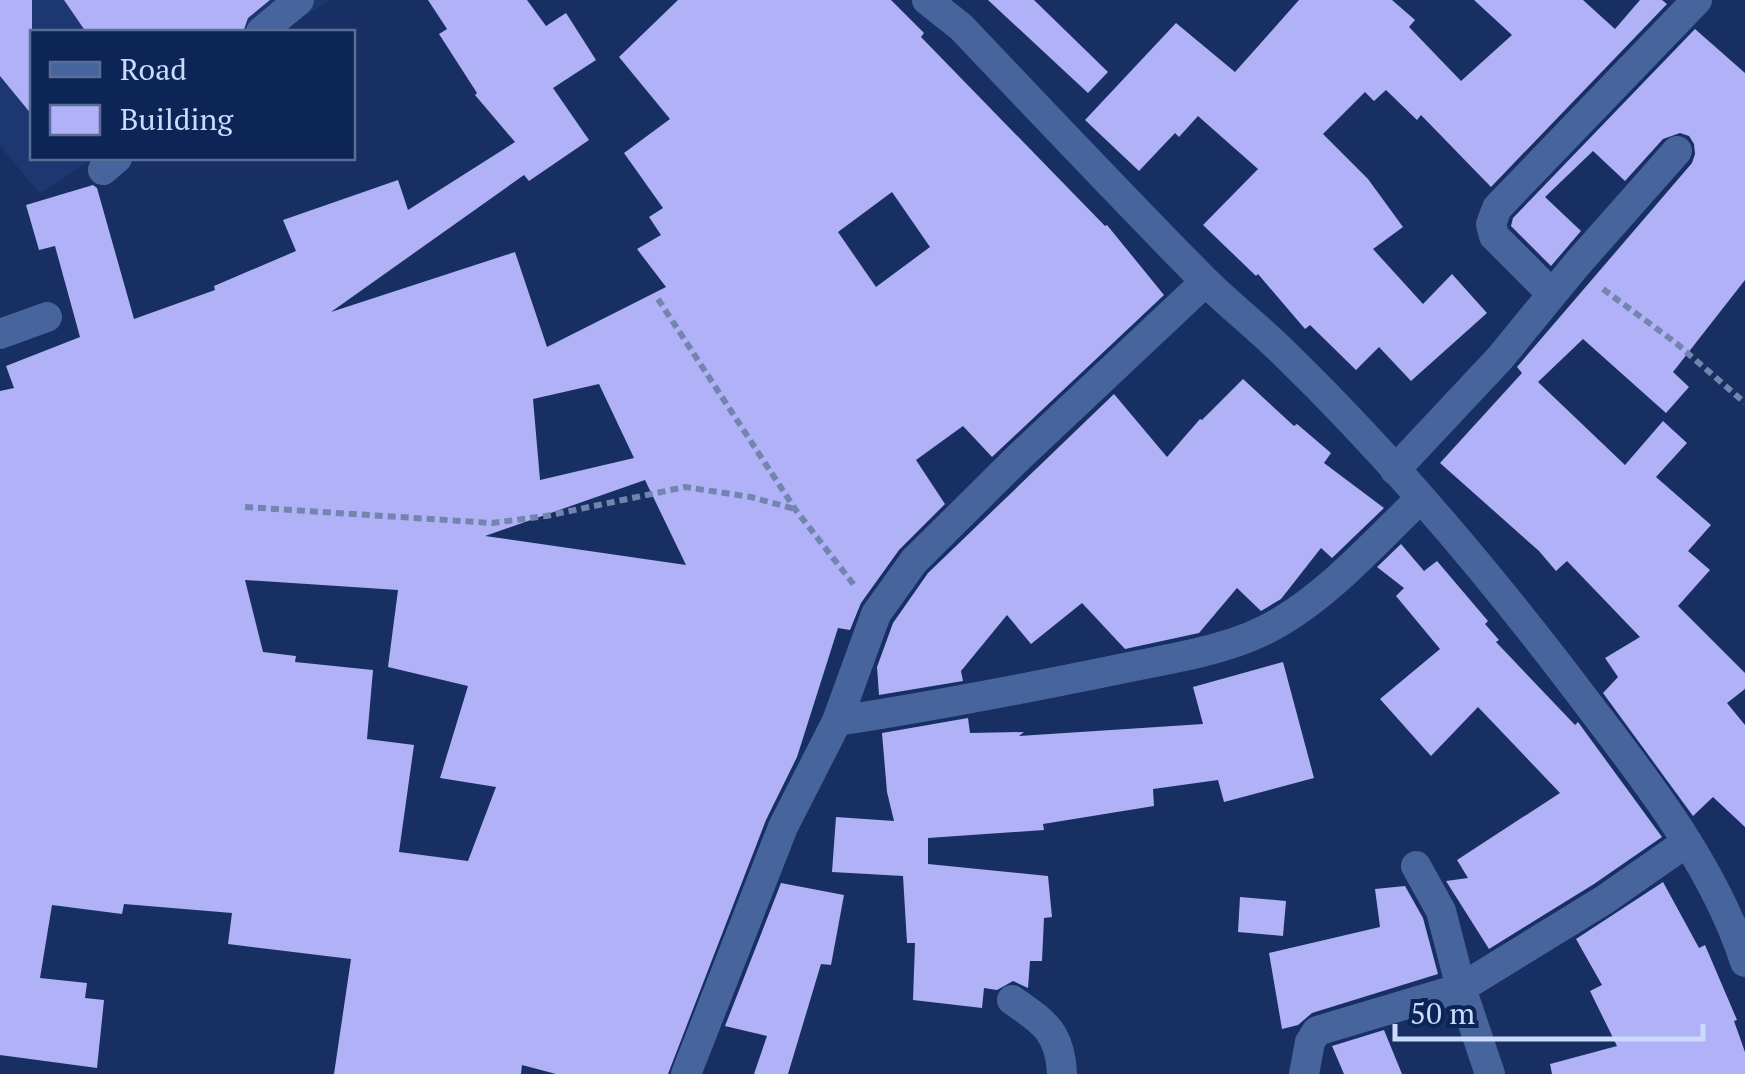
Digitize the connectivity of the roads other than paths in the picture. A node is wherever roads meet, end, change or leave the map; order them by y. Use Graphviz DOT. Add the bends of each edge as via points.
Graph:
graph roads {
  1 [pos="299,0"];
  2 [pos="927,0"];
  3 [pos="1697,0"];
  4 [pos="263,30"];
  5 [pos="1677,151"];
  6 [pos="1206,282"];
  7 [pos="1552,294"];
  8 [pos="47,317"];
  9 [pos="0,334"];
  10 [pos="1394,470"];
  11 [pos="1420,499"];
  12 [pos="837,721"];
  13 [pos="1687,842"];
  14 [pos="1416,866"];
  15 [pos="1743,942"];
  16 [pos="1461,988"];
  17 [pos="1012,1000"];
  18 [pos="686,1074"];
  19 [pos="1062,1074"];
  20 [pos="1304,1074"];
  21 [pos="1490,1074"];
  1 -- 4 [label="street"];
  2 -- 6 [label="street" via="961,27"];
  3 -- 7 [label="street" via="1497,208 1494,236"];
  5 -- 7 [label="street"];
  6 -- 10 [label="street"];
  6 -- 12 [label="street" via="914,561 876,614"];
  7 -- 10 [label="street"];
  8 -- 9 [label="street"];
  10 -- 11 [label="street"];
  11 -- 12 [label="street" via="1330,583 1284,620 1248,638 952,703"];
  11 -- 13 [label="street" via="1514,606"];
  12 -- 18 [label="street" via="783,826"];
  13 -- 15 [label="street"];
  13 -- 16 [label="street"];
  14 -- 16 [label="street" via="1442,911"];
  16 -- 20 [label="street" via="1317,1032"];
  16 -- 21 [label="street"];
  17 -- 19 [label="street" via="1047,1024 1061,1049"];
}
